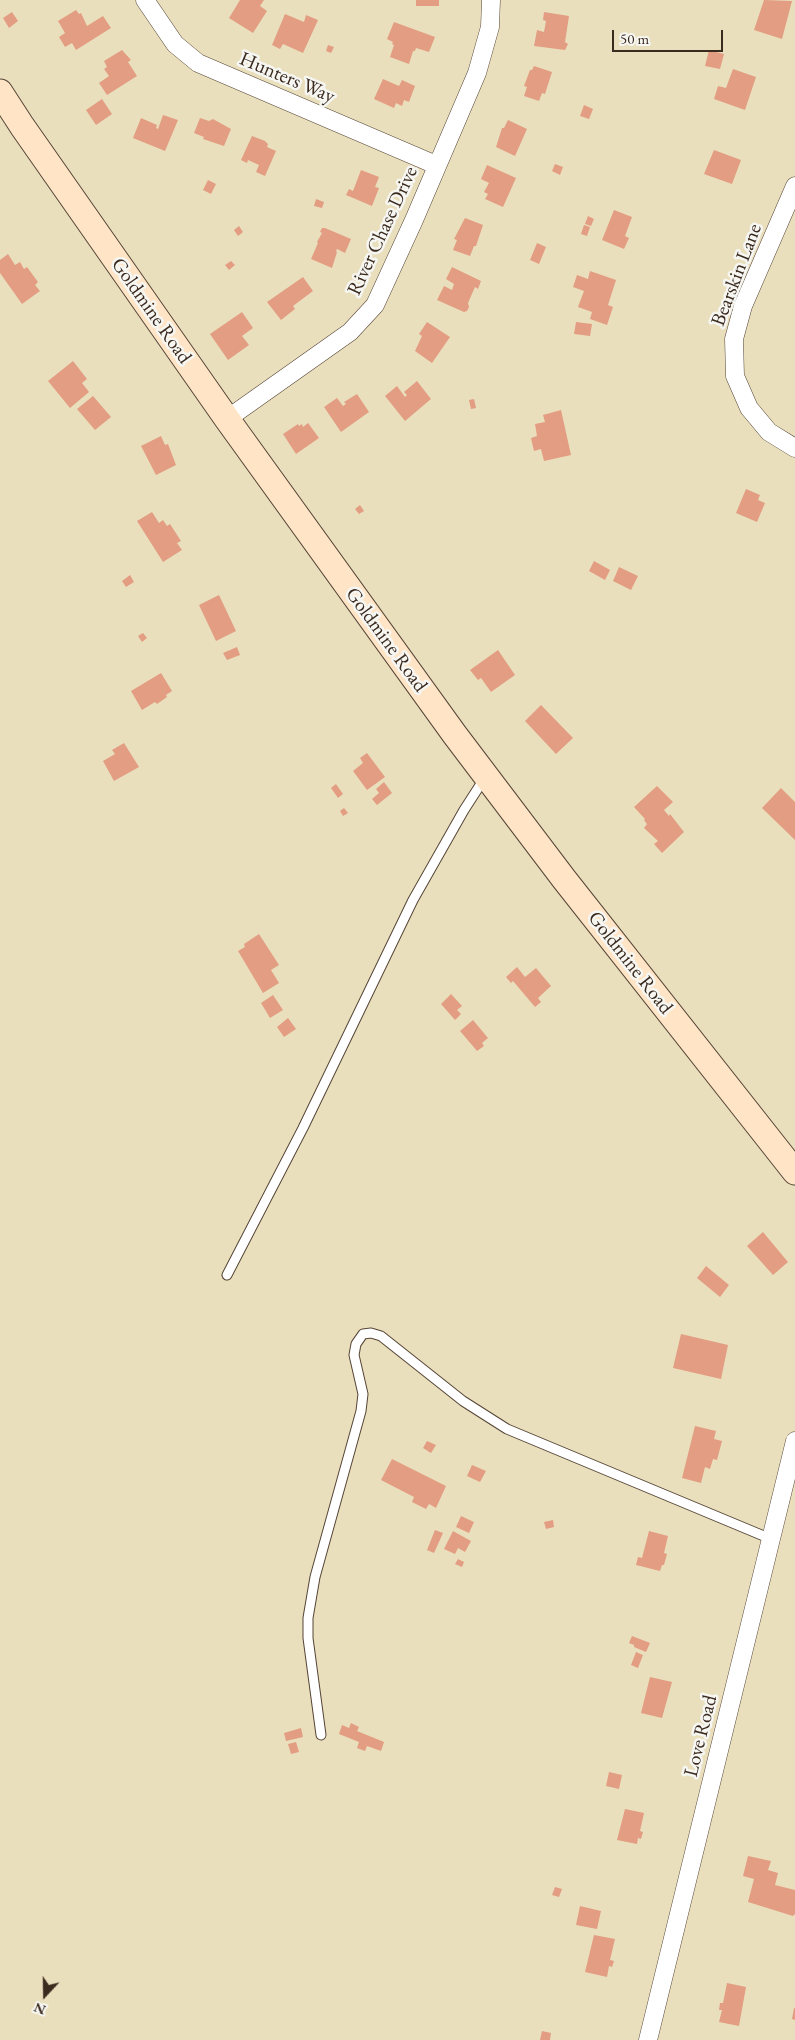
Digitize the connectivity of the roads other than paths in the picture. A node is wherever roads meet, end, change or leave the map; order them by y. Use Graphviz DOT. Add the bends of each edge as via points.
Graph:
graph roads {
  1 [pos="145,0"];
  2 [pos="491,0"];
  3 [pos="0,92"];
  4 [pos="436,165"];
  5 [pos="795,186"];
  6 [pos="227,419"];
  7 [pos="795,448"];
  8 [pos="486,776"];
  9 [pos="795,1172"];
  10 [pos="227,1274"];
  11 [pos="795,1442"];
  12 [pos="771,1539"];
  13 [pos="321,1735"];
  14 [pos="648,2040"];
  1 -- 4 [label="street, Hunters Way" via="175,44 198,63"];
  2 -- 4 [label="street, River Chase Drive" via="490,27 476,73"];
  3 -- 6 [label="main road, Goldmine Road"];
  4 -- 6 [label="street, River Chase Drive" via="375,305 350,332"];
  5 -- 7 [label="street, Bearskin Lane" via="743,306 734,339 734,376 750,408 769,432"];
  6 -- 8 [label="main road, Goldmine Road"];
  8 -- 9 [label="main road, Goldmine Road"];
  8 -- 10 [label="lane" via="413,900 307,1120"];
  11 -- 12 [label="street, Love Road"];
  12 -- 13 [label="lane" via="506,1429 462,1401 381,1336 370,1332 363,1334 354,1355 363,1394 361,1411 315,1577 308,1618"];
  12 -- 14 [label="street, Love Road"];
}
